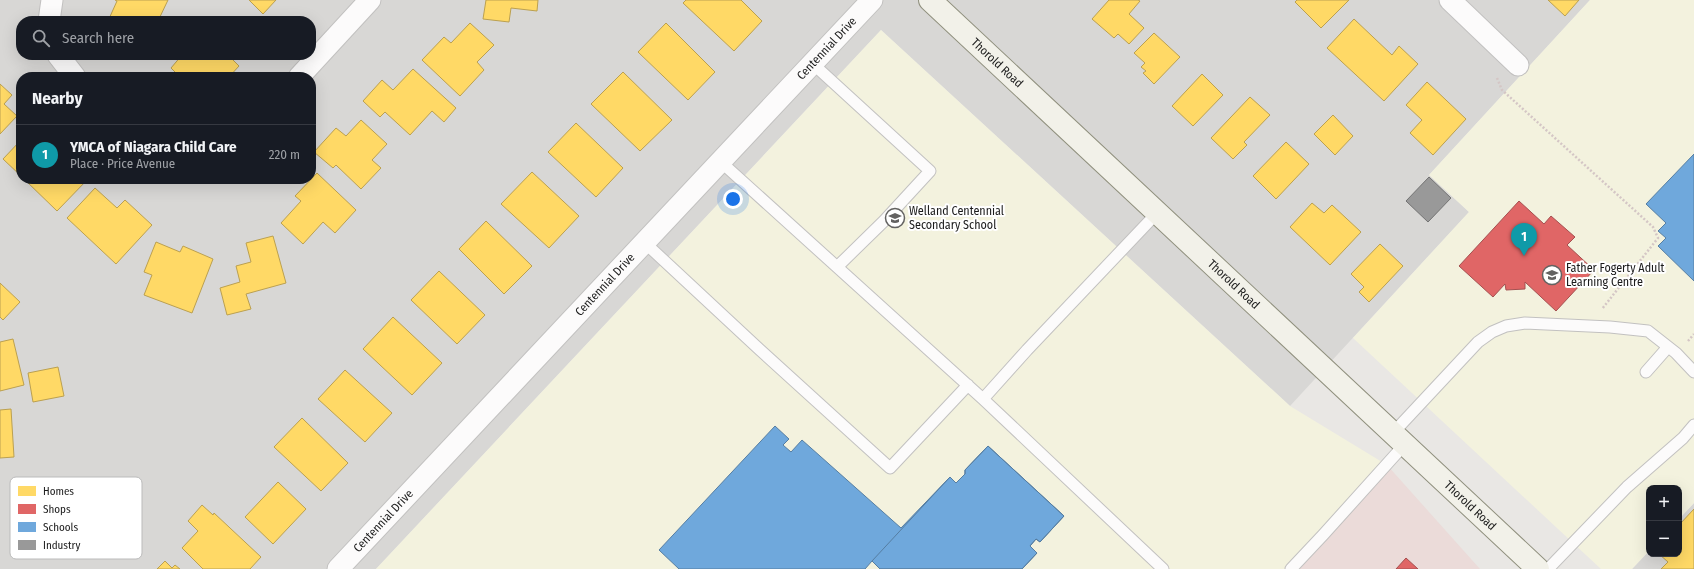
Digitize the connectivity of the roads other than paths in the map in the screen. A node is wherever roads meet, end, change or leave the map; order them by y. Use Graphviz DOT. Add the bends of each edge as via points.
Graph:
graph roads {
  1 [pos="52,0"];
  2 [pos="370,0"];
  3 [pos="872,0"];
  4 [pos="930,0"];
  5 [pos="1450,0"];
  6 [pos="50,16"];
  7 [pos="316,59"];
  8 [pos="62,60"];
  9 [pos="315,60"];
  10 [pos="812,63"];
  11 [pos="1518,64"];
  12 [pos="71,72"];
  13 [pos="304,72"];
  14 [pos="721,162"];
  15 [pos="1157,213"];
  16 [pos="644,242"];
  17 [pos="838,266"];
  18 [pos="1668,347"];
  19 [pos="1646,372"];
  20 [pos="1694,372"];
  21 [pos="968,385"];
  22 [pos="983,399"];
  23 [pos="1694,425"];
  24 [pos="1399,438"];
  25 [pos="338,569"];
  26 [pos="1163,569"];
  27 [pos="1291,569"];
  28 [pos="1538,569"];
  29 [pos="1548,569"];
  1 -- 6 [label="street"];
  2 -- 7 [label="street"];
  3 -- 10 [label="street, Centennial Drive"];
  4 -- 15 [label="street, Thorold Road"];
  5 -- 11 [label="street"];
  8 -- 12 [label="street"];
  9 -- 13 [label="street"];
  10 -- 14 [label="street, Centennial Drive"];
  10 -- 17 [label="lane" via="930,172"];
  14 -- 16 [label="street, Centennial Drive"];
  14 -- 17 [label="lane"];
  15 -- 22 [label="lane"];
  15 -- 24 [label="street, Thorold Road"];
  16 -- 21 [label="lane" via="890,468"];
  16 -- 25 [label="street, Centennial Drive"];
  17 -- 21 [label="lane"];
  18 -- 19 [label="lane"];
  18 -- 20 [label="lane"];
  18 -- 24 [label="lane" via="1648,331 1525,323 1506,326 1478,342 1457,363"];
  21 -- 22 [label="lane"];
  22 -- 26 [label="lane"];
  23 -- 29 [label="lane" via="1683,438 1627,487"];
  24 -- 27 [label="lane"];
  24 -- 28 [label="street, Thorold Road"];
}
